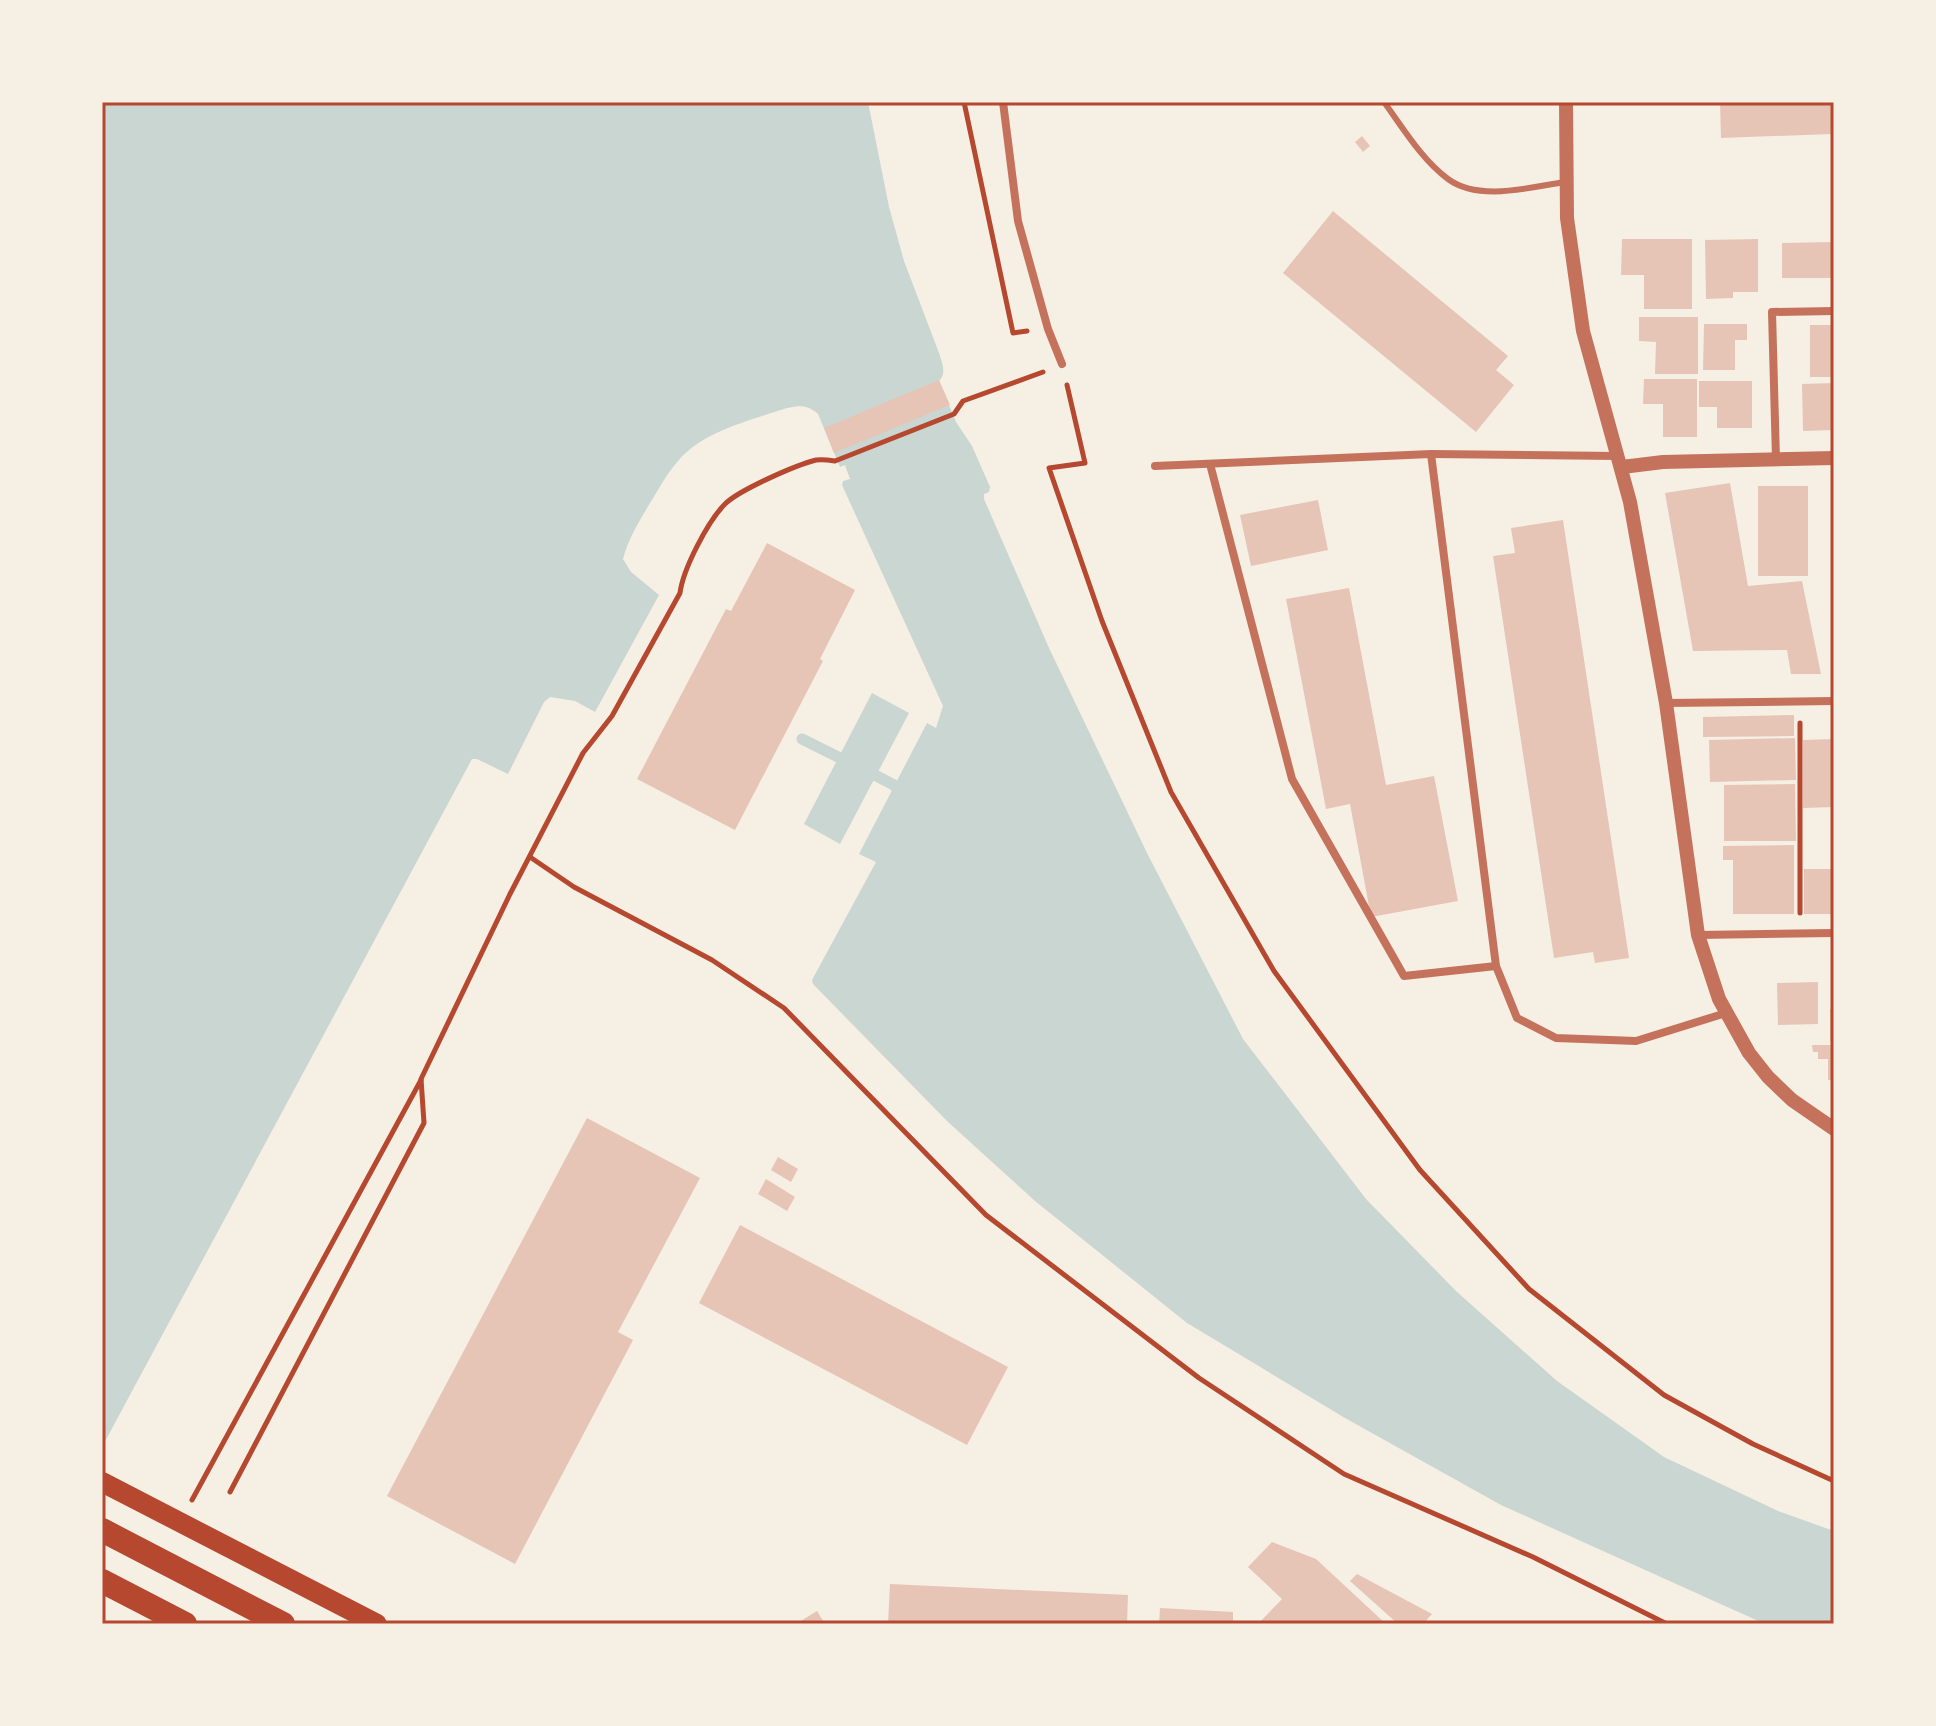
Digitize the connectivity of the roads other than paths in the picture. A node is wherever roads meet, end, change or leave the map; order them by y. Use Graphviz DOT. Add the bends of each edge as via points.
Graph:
graph roads {
  1 [pos="1003,102"];
  2 [pos="1384,102"];
  3 [pos="1566,102"];
  4 [pos="1565,182"];
  5 [pos="1834,311"];
  6 [pos="1062,364"];
  7 [pos="1431,454"];
  8 [pos="1834,458"];
  9 [pos="1776,459"];
  10 [pos="1620,461"];
  11 [pos="1210,464"];
  12 [pos="1155,466"];
  13 [pos="1834,701"];
  14 [pos="1666,703"];
  15 [pos="1834,933"];
  16 [pos="1698,935"];
  17 [pos="1496,966"];
  18 [pos="1726,1013"];
  19 [pos="1834,1129"];
  20 [pos="102,1482"];
  21 [pos="102,1530"];
  22 [pos="102,1581"];
  23 [pos="185,1624"];
  24 [pos="283,1624"];
  25 [pos="377,1624"];
  1 -- 6 [label="street" via="1018,221"];
  2 -- 4 [label="lane" via="1450,181 1489,191"];
  3 -- 4 [label="street"];
  4 -- 10 [label="street" via="1583,331"];
  5 -- 9 [label="street" via="1772,312"];
  7 -- 10 [label="street"];
  7 -- 11 [label="street"];
  7 -- 17 [label="street"];
  8 -- 9 [label="street"];
  9 -- 10 [label="street"];
  10 -- 14 [label="street"];
  11 -- 12 [label="street"];
  11 -- 17 [label="street" via="1292,779 1404,976"];
  13 -- 14 [label="street"];
  14 -- 16 [label="street"];
  15 -- 16 [label="street"];
  16 -- 18 [label="street"];
  17 -- 18 [label="street" via="1517,1018 1556,1038 1636,1041"];
  18 -- 19 [label="street" via="1768,1077"];
  20 -- 25 [label="main road"];
  21 -- 24 [label="highway"];
  22 -- 23 [label="highway"];
}
